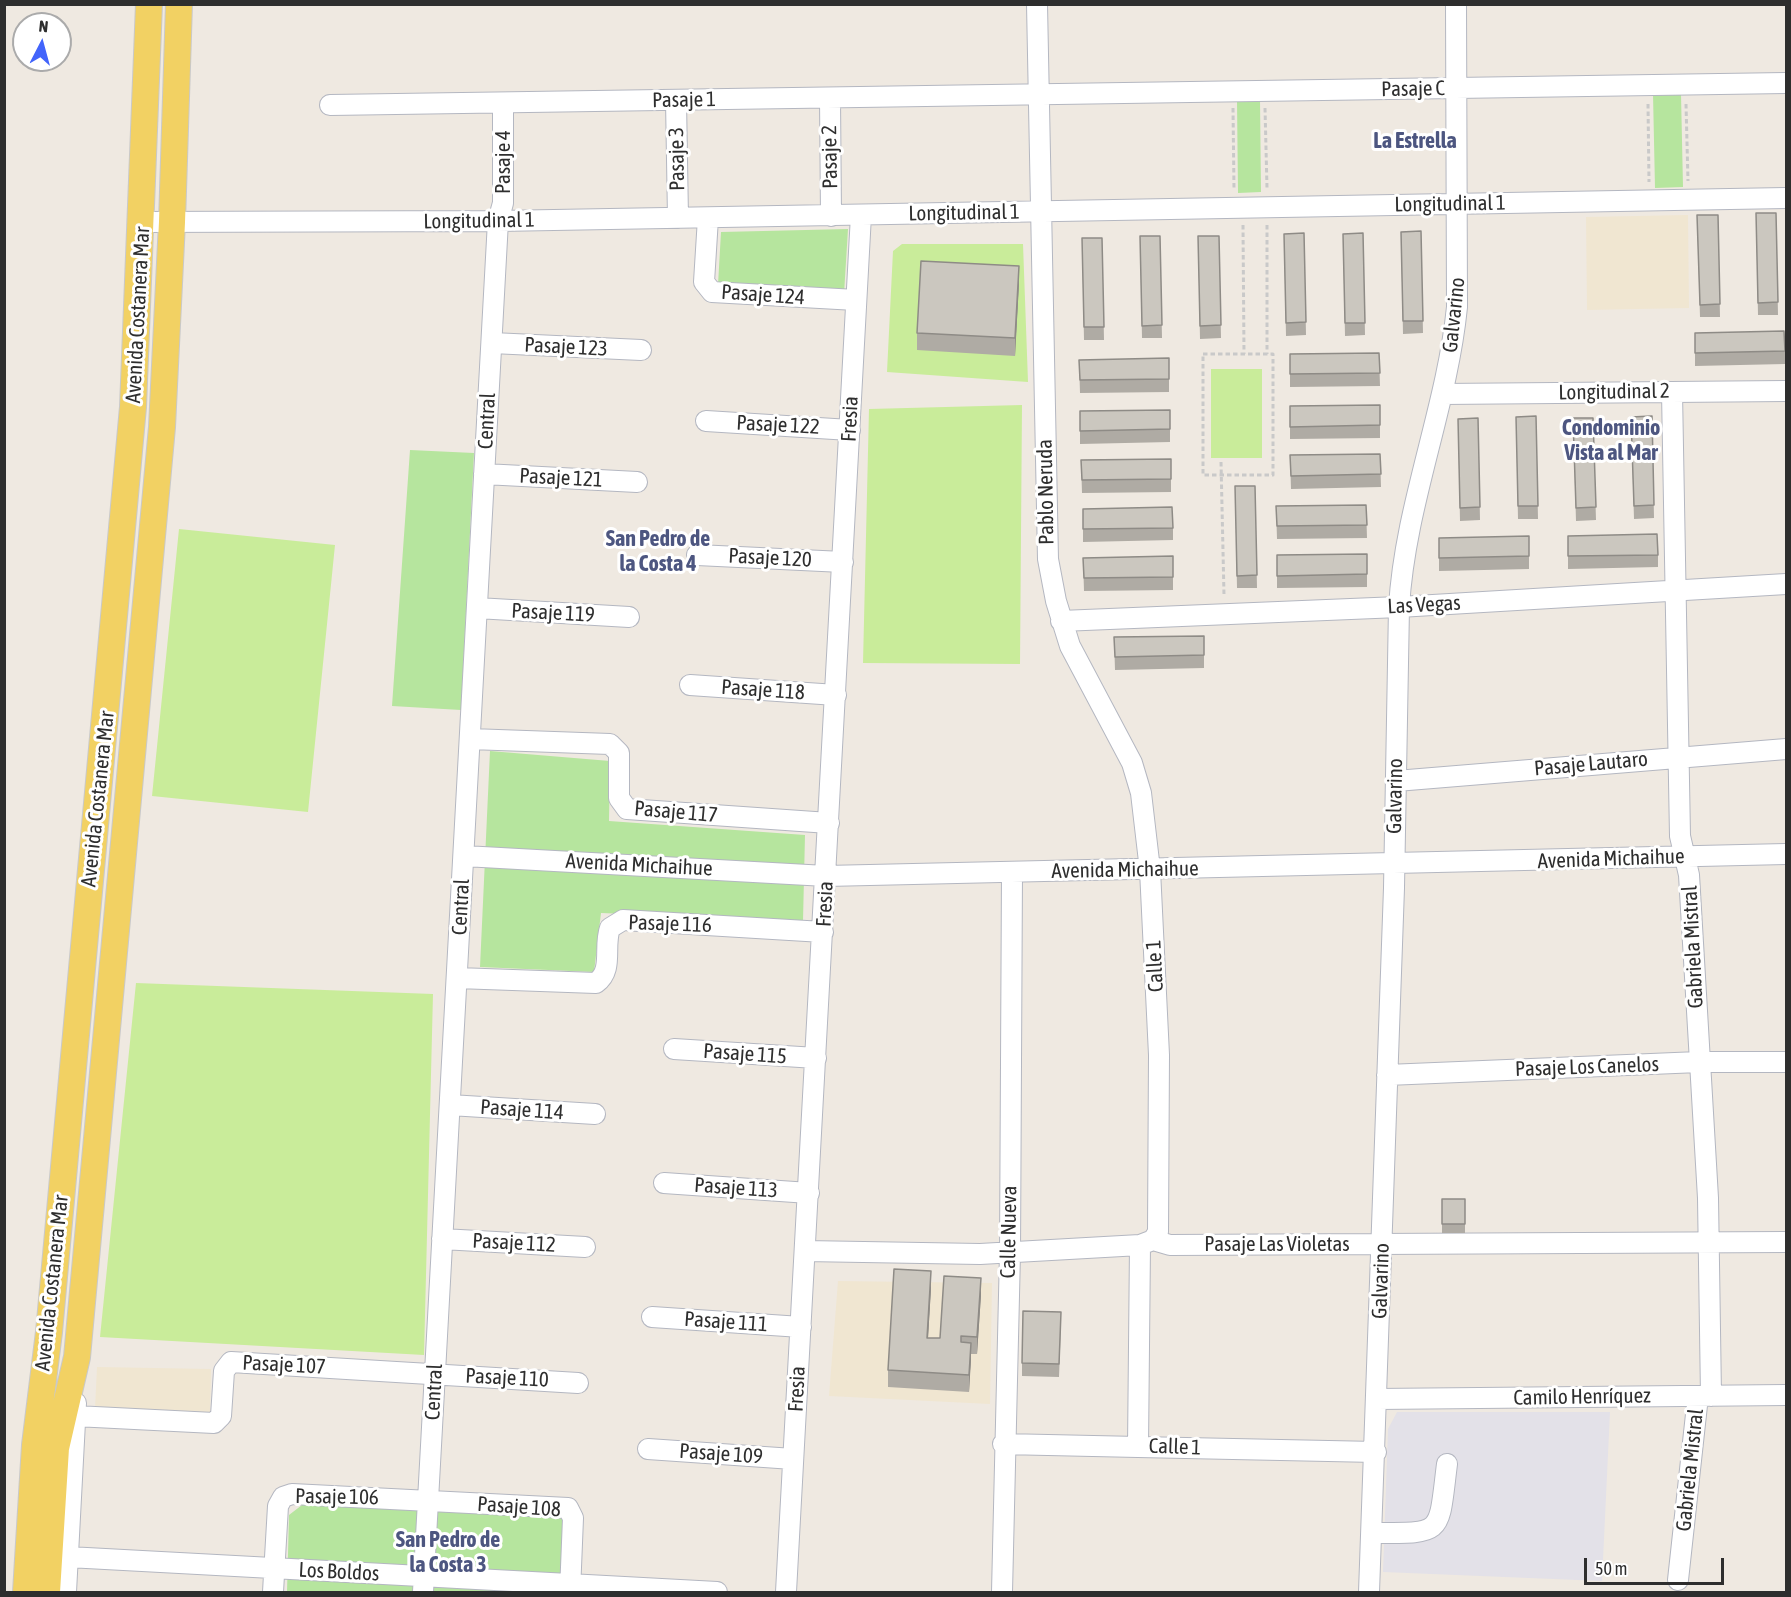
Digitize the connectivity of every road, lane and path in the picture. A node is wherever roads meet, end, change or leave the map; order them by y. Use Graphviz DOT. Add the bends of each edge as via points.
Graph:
graph roads {
  1 [pos="148,4"];
  2 [pos="179,4"];
  3 [pos="1037,4"];
  4 [pos="1456,4"];
  5 [pos="1786,82"];
  6 [pos="1685,84"];
  7 [pos="1648,85"];
  8 [pos="1457,88"];
  9 [pos="1265,91"];
  10 [pos="1233,92"];
  11 [pos="1039,95"];
  12 [pos="830,98"];
  13 [pos="676,100"];
  14 [pos="503,103"];
  15 [pos="330,105"];
  16 [pos="1786,198"];
  17 [pos="1689,200"];
  18 [pos="1649,201"];
  19 [pos="1458,204"];
  20 [pos="1238,208"];
  21 [pos="1267,208"];
  22 [pos="1041,212"];
  23 [pos="861,215"];
  24 [pos="831,216"];
  25 [pos="678,218"];
  26 [pos="708,218"];
  27 [pos="498,221"];
  28 [pos="142,222"];
  29 [pos="172,222"];
  30 [pos="856,300"];
  31 [pos="492,343"];
  32 [pos="641,350"];
  33 [pos="1244,354"];
  34 [pos="1267,354"];
  35 [pos="1786,391"];
  36 [pos="1672,392"];
  37 [pos="1442,394"];
  38 [pos="706,421"];
  39 [pos="850,430"];
  40 [pos="1221,462"];
  41 [pos="484,474"];
  42 [pos="1221,475"];
  43 [pos="637,482"];
  44 [pos="697,555"];
  45 [pos="843,562"];
  46 [pos="1786,584"];
  47 [pos="1676,590"];
  48 [pos="1399,607"];
  49 [pos="477,608"];
  50 [pos="1224,613"];
  51 [pos="629,617"];
  52 [pos="1061,621"];
  53 [pos="690,685"];
  54 [pos="836,695"];
  55 [pos="470,739"];
  56 [pos="1786,749"];
  57 [pos="1679,756"];
  58 [pos="1396,781"];
  59 [pos="829,823"];
  60 [pos="94,843"];
  61 [pos="124,846"];
  62 [pos="1786,854"];
  63 [pos="464,856"];
  64 [pos="1685,857"];
  65 [pos="1394,865"];
  66 [pos="1150,870"];
  67 [pos="1012,872"];
  68 [pos="826,876"];
  69 [pos="823,932"];
  70 [pos="457,978"];
  71 [pos="674,1049"];
  72 [pos="816,1058"];
  73 [pos="1699,1062"];
  74 [pos="1786,1062"];
  75 [pos="1388,1075"];
  76 [pos="450,1105"];
  77 [pos="595,1114"];
  78 [pos="664,1183"];
  79 [pos="808,1193"];
  80 [pos="442,1239"];
  81 [pos="1146,1242"];
  82 [pos="1709,1242"];
  83 [pos="1786,1242"];
  84 [pos="1382,1244"];
  85 [pos="585,1247"];
  86 [pos="805,1251"];
  87 [pos="1010,1253"];
  88 [pos="652,1317"];
  89 [pos="801,1327"];
  90 [pos="77,1357"];
  91 [pos="435,1374"];
  92 [pos="578,1383"];
  93 [pos="1786,1395"];
  94 [pos="1704,1396"];
  95 [pos="1377,1400"];
  96 [pos="75,1416"];
  97 [pos="1003,1444"];
  98 [pos="1138,1447"];
  99 [pos="648,1449"];
  100 [pos="1376,1452"];
  101 [pos="793,1459"];
  102 [pos="1447,1464"];
  103 [pos="428,1501"];
  104 [pos="1372,1533"];
  105 [pos="68,1557"];
  106 [pos="274,1568"];
  107 [pos="1678,1580"];
  108 [pos="423,1585"];
  109 [pos="570,1589"];
  110 [pos="26,1593"];
  111 [pos="47,1593"];
  112 [pos="66,1593"];
  113 [pos="273,1593"];
  114 [pos="717,1593"];
  115 [pos="786,1593"];
  116 [pos="1002,1593"];
  117 [pos="1369,1593"];
  1 -- 28 [label="main road, Avenida Costanera Mar"];
  2 -- 29 [label="main road, Avenida Costanera Mar"];
  3 -- 11 [label="street, Pablo Neruda"];
  4 -- 8 [label="street, Galvarino"];
  5 -- 6 [label="street, Pasaje C"];
  6 -- 7 [label="street, Pasaje C"];
  6 -- 17 [label="path"];
  7 -- 8 [label="street, Pasaje C"];
  7 -- 18 [label="path"];
  8 -- 9 [label="street, Pasaje C"];
  8 -- 19 [label="street, Galvarino"];
  9 -- 10 [label="street, Pasaje C"];
  9 -- 21 [label="path"];
  10 -- 11 [label="street, Pasaje C"];
  10 -- 20 [label="path"];
  11 -- 12 [label="street, Pasaje 1"];
  11 -- 22 [label="street, Pablo Neruda"];
  12 -- 13 [label="street, Pasaje 1"];
  12 -- 24 [label="street, Pasaje 2"];
  13 -- 14 [label="street, Pasaje 1"];
  13 -- 25 [label="street, Pasaje 3"];
  14 -- 15 [label="street, Pasaje 1"];
  14 -- 27 [label="street, Pasaje 4" via="503,203"];
  16 -- 17 [label="street, Longitudinal 1"];
  17 -- 18 [label="street, Longitudinal 1"];
  18 -- 19 [label="street, Longitudinal 1"];
  19 -- 21 [label="street, Longitudinal 1"];
  19 -- 37 [label="street, Galvarino" via="1457,307"];
  20 -- 21 [label="street, Longitudinal 1"];
  20 -- 22 [label="street, Longitudinal 1"];
  20 -- 33 [label="path"];
  21 -- 34 [label="path"];
  22 -- 23 [label="street, Longitudinal 1"];
  22 -- 52 [label="street, Pablo Neruda" via="1048,559"];
  23 -- 24 [label="street, Longitudinal 1"];
  23 -- 30 [label="street, Fresia"];
  24 -- 26 [label="street, Longitudinal 1"];
  25 -- 26 [label="street, Longitudinal 1"];
  25 -- 27 [label="street, Longitudinal 1"];
  26 -- 30 [label="street, Pasaje 124" via="704,282 712,292"];
  27 -- 29 [label="street, Longitudinal 1"];
  27 -- 31 [label="street, Central"];
  28 -- 29 [label="street, Longitudinal 1"];
  28 -- 60 [label="main road, Avenida Costanera Mar" via="134,407"];
  29 -- 61 [label="main road, Avenida Costanera Mar" via="162,427"];
  30 -- 39 [label="street, Fresia"];
  31 -- 32 [label="street, Pasaje 123"];
  31 -- 41 [label="street, Central"];
  33 -- 34 [label="path"];
  33 -- 42 [label="path" via="1203,354 1203,475"];
  34 -- 42 [label="path" via="1273,354 1273,474"];
  35 -- 36 [label="street, Longitudinal 2"];
  36 -- 37 [label="street, Longitudinal 2"];
  36 -- 47 [label="street, Gabriela Mistral"];
  37 -- 48 [label="street, Galvarino" via="1406,551"];
  38 -- 39 [label="street, Pasaje 122"];
  39 -- 45 [label="street, Fresia"];
  40 -- 42 [label="path"];
  41 -- 43 [label="street, Pasaje 121"];
  41 -- 49 [label="street, Central"];
  42 -- 50 [label="path"];
  44 -- 45 [label="street, Pasaje 120"];
  45 -- 54 [label="street, Fresia"];
  46 -- 47 [label="street, Las Vegas"];
  47 -- 48 [label="street, Las Vegas"];
  47 -- 57 [label="street, Gabriela Mistral"];
  48 -- 50 [label="street, Las Vegas"];
  48 -- 58 [label="street, Galvarino"];
  49 -- 51 [label="street, Pasaje 119"];
  49 -- 55 [label="street, Central"];
  50 -- 52 [label="street, Las Vegas"];
  52 -- 66 [label="street, Pablo Neruda" via="1081,670 1137,776"];
  53 -- 54 [label="street, Pasaje 118"];
  54 -- 59 [label="street, Fresia"];
  55 -- 59 [label="street, Pasaje 117" via="610,744 619,753 619,798 627,809"];
  55 -- 63 [label="street, Central"];
  56 -- 57 [label="street, Pasaje Lautaro"];
  57 -- 58 [label="street, Pasaje Lautaro"];
  57 -- 64 [label="street, Gabriela Mistral" via="1680,836"];
  58 -- 65 [label="street, Galvarino"];
  59 -- 68 [label="street, Fresia"];
  60 -- 61 [label="main road"];
  60 -- 110 [label="main road, Avenida Costanera Mar" via="35,1445"];
  61 -- 90 [label="main road, Avenida Costanera Mar"];
  62 -- 64 [label="street, Avenida Michaihue"];
  63 -- 68 [label="street, Avenida Michaihue"];
  63 -- 70 [label="street, Central"];
  64 -- 65 [label="street, Avenida Michaihue"];
  64 -- 73 [label="street, Gabriela Mistral"];
  65 -- 66 [label="street, Avenida Michaihue"];
  65 -- 75 [label="street, Galvarino"];
  66 -- 67 [label="street, Avenida Michaihue"];
  66 -- 81 [label="street, Calle 1" via="1160,1116 1158,1227"];
  67 -- 68 [label="street, Avenida Michaihue"];
  67 -- 87 [label="street, Calle Nueva"];
  68 -- 69 [label="street, Fresia"];
  69 -- 70 [label="street, Pasaje 116" via="623,920 610,928 607,968 596,983"];
  69 -- 72 [label="street, Fresia"];
  70 -- 76 [label="street, Central"];
  71 -- 72 [label="street, Pasaje 115"];
  72 -- 79 [label="street, Fresia"];
  73 -- 74 [label="street, Pasaje Los Canelos"];
  73 -- 75 [label="street, Pasaje Los Canelos"];
  73 -- 82 [label="street, Gabriela Mistral"];
  75 -- 84 [label="street, Galvarino"];
  76 -- 77 [label="street, Pasaje 114"];
  76 -- 80 [label="street, Central"];
  78 -- 79 [label="street, Pasaje 113"];
  79 -- 86 [label="street, Fresia"];
  80 -- 85 [label="street, Pasaje 112"];
  80 -- 91 [label="street, Central"];
  81 -- 84 [label="street, Pasaje Las Violetas"];
  81 -- 87 [label="street, Pasaje Las Violetas"];
  81 -- 98 [label="street, Calle 1"];
  82 -- 83 [label="street, Pasaje Las Violetas"];
  82 -- 84 [label="street, Pasaje Las Violetas"];
  82 -- 94 [label="street, Gabriela Mistral"];
  84 -- 95 [label="street, Galvarino"];
  86 -- 87 [label="street, Pasaje Las Violetas"];
  86 -- 89 [label="street, Fresia"];
  87 -- 97 [label="street, Calle Nueva"];
  88 -- 89 [label="street, Pasaje 111"];
  89 -- 101 [label="street, Fresia"];
  90 -- 96 [label="street, Avenida Costanera Mar"];
  90 -- 111 [label="main road, Avenida Costanera Mar" via="56,1448"];
  91 -- 92 [label="street, Pasaje 110"];
  91 -- 96 [label="street, Pasaje 107" via="231,1362 224,1371 221,1416 214,1422"];
  91 -- 103 [label="street, Central"];
  93 -- 94 [label="street, Camilo Henríquez"];
  94 -- 95 [label="street, Camilo Henríquez"];
  94 -- 107 [label="street, Gabriela Mistral"];
  95 -- 100 [label="street, Galvarino"];
  96 -- 105 [label="street, Avenida Costanera Mar"];
  97 -- 98 [label="street"];
  97 -- 116 [label="street, Calle Nueva"];
  98 -- 100 [label="street, Calle 1"];
  99 -- 101 [label="street, Pasaje 109"];
  100 -- 104 [label="street, Galvarino"];
  101 -- 115 [label="street, Fresia"];
  102 -- 104 [label="street" via="1441,1513 1434,1527 1421,1533"];
  103 -- 106 [label="street, Pasaje 106" via="287,1495 278,1506"];
  103 -- 108 [label="street, Central"];
  103 -- 109 [label="street, Pasaje 108" via="568,1509 573,1518"];
  104 -- 117 [label="street, Galvarino"];
  105 -- 106 [label="street, Los Boldos"];
  105 -- 112 [label="street, Avenida Costanera Mar"];
  106 -- 108 [label="street, Los Boldos"];
  106 -- 113 [label="street"];
  108 -- 109 [label="street, Los Boldos"];
  109 -- 114 [label="street, Los Boldos"];
}
